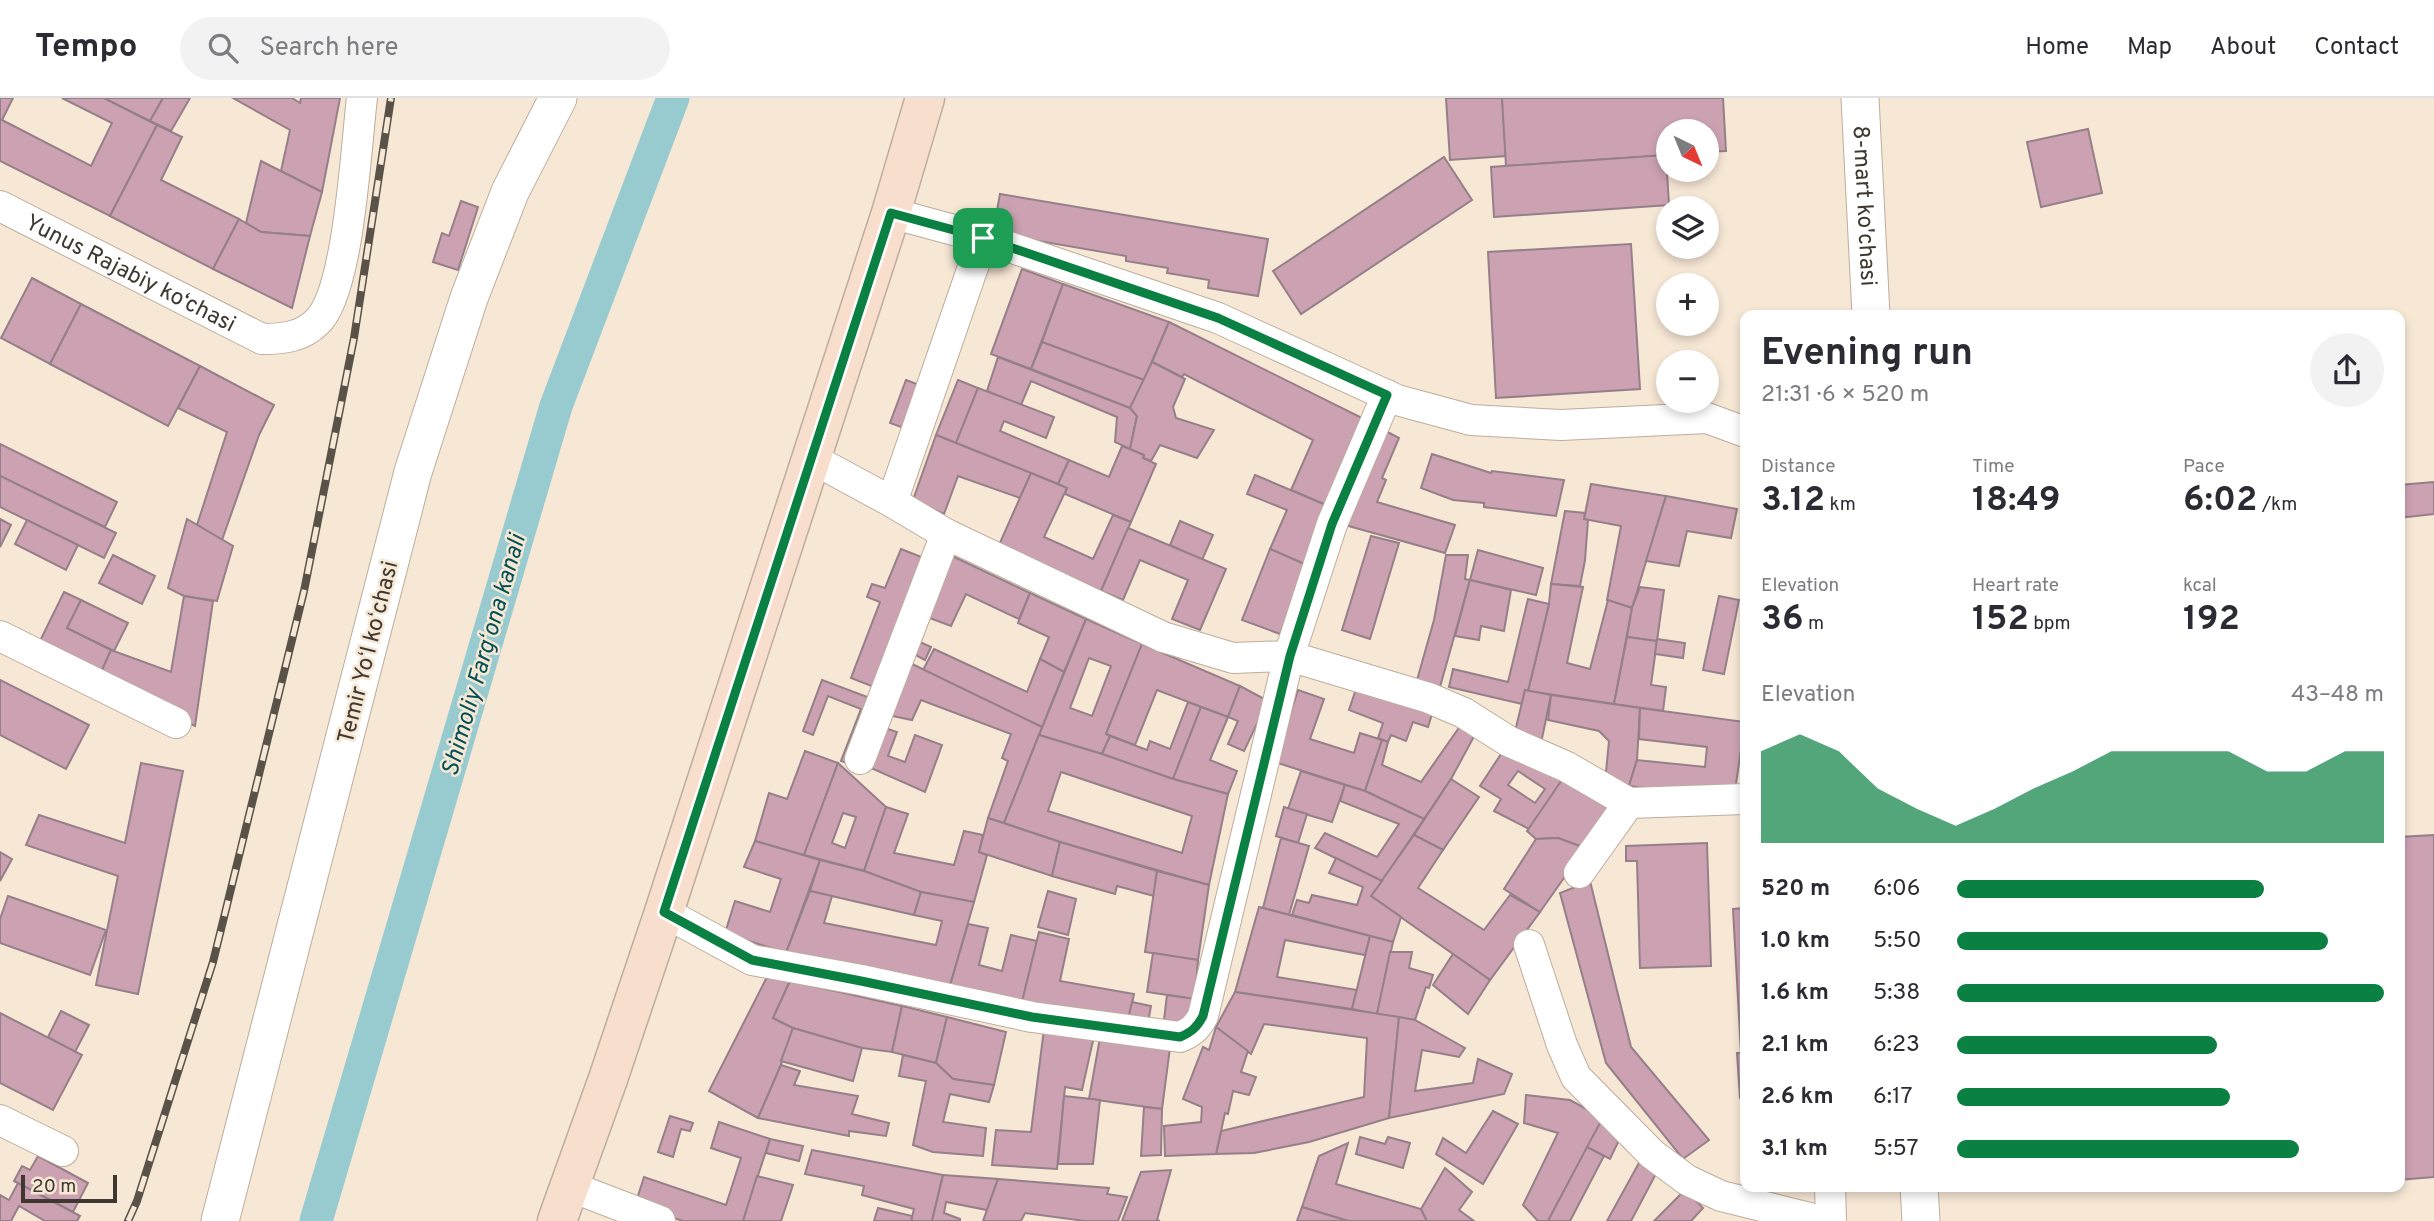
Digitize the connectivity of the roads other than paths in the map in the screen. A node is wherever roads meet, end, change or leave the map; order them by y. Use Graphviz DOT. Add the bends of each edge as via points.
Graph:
graph roads {
  1 [pos="362,98"];
  2 [pos="558,98"];
  3 [pos="925,98"];
  4 [pos="1860,98"];
  5 [pos="0,206"];
  6 [pos="891,213"];
  7 [pos="983,238"];
  8 [pos="1871,310"];
  9 [pos="1387,395"];
  10 [pos="1740,430"];
  11 [pos="811,458"];
  12 [pos="892,502"];
  13 [pos="946,534"];
  14 [pos="0,636"];
  15 [pos="1290,656"];
  16 [pos="176,723"];
  17 [pos="860,759"];
  18 [pos="1740,799"];
  19 [pos="1629,803"];
  20 [pos="1579,873"];
  21 [pos="664,912"];
  22 [pos="1529,945"];
  23 [pos="0,1120"];
  24 [pos="63,1151"];
  25 [pos="569,1185"];
  26 [pos="1829,1192"];
  27 [pos="1919,1192"];
  28 [pos="220,1221"];
  29 [pos="556,1221"];
  30 [pos="660,1221"];
  31 [pos="1822,1221"];
  32 [pos="1831,1221"];
  33 [pos="1921,1221"];
  1 -- 5 [label="street, Yunus Rajabiy ko‘chasi" via="345,251 333,299 319,321 286,338 262,339"];
  2 -- 28 [label="street, Temir Yoʻl koʻchasi" via="510,192 469,298 413,472"];
  3 -- 6 [label="main road"];
  4 -- 8 [label="street, 8-mart ko'chasi"];
  6 -- 7 [label="street"];
  6 -- 11 [label="main road"];
  7 -- 9 [label="street" via="1218,318"];
  7 -- 12 [label="street"];
  9 -- 10 [label="street" via="1471,420 1561,425 1707,418"];
  9 -- 15 [label="street" via="1332,524"];
  11 -- 12 [label="street"];
  11 -- 21 [label="main road"];
  12 -- 13 [label="street"];
  13 -- 15 [label="street" via="1163,637 1233,658"];
  13 -- 17 [label="street"];
  14 -- 16 [label="street"];
  15 -- 19 [label="street" via="1464,713 1508,741 1567,767"];
  15 -- 21 [label="street" via="1203,1016 1190,1033 1180,1037 1032,1017 752,960"];
  18 -- 19 [label="street"];
  19 -- 20 [label="street"];
  21 -- 25 [label="main road"];
  22 -- 31 [label="street" via="1576,1077 1652,1154 1721,1196"];
  23 -- 24 [label="street"];
  25 -- 29 [label="main road"];
  25 -- 30 [label="street"];
  26 -- 32 [label="street"];
  27 -- 33 [label="street"];
}
